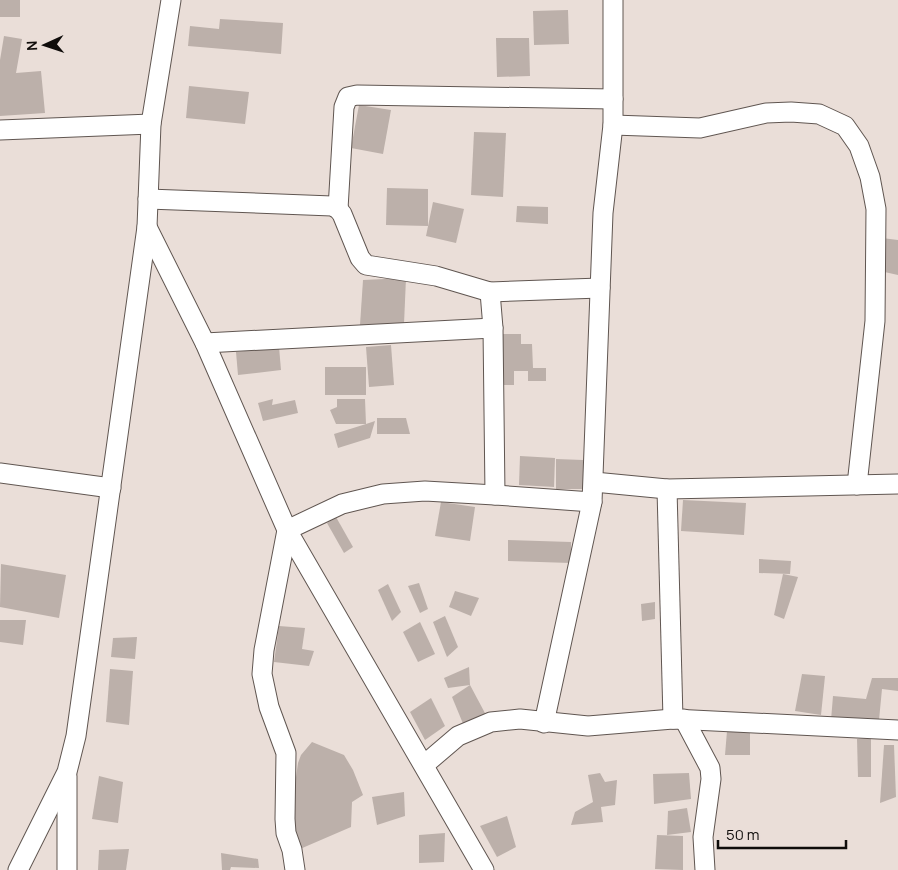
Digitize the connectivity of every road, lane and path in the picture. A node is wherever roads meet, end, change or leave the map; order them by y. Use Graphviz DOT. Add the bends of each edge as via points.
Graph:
graph roads {
  1 [pos="171,0"];
  2 [pos="613,0"];
  3 [pos="613,99"];
  4 [pos="151,124"];
  5 [pos="613,125"];
  6 [pos="0,130"];
  7 [pos="148,199"];
  8 [pos="338,209"];
  9 [pos="147,227"];
  10 [pos="600,288"];
  11 [pos="490,292"];
  12 [pos="493,328"];
  13 [pos="205,343"];
  14 [pos="0,473"];
  15 [pos="594,482"];
  16 [pos="857,484"];
  17 [pos="898,484"];
  18 [pos="111,488"];
  19 [pos="667,489"];
  20 [pos="495,494"];
  21 [pos="592,502"];
  22 [pos="287,530"];
  23 [pos="678,719"];
  24 [pos="544,723"];
  25 [pos="898,730"];
  26 [pos="424,765"];
  27 [pos="67,772"];
  28 [pos="18,870"];
  29 [pos="67,870"];
  30 [pos="295,870"];
  31 [pos="484,870"];
  32 [pos="705,870"];
  1 -- 4 [label="street"];
  2 -- 3 [label="street"];
  3 -- 5 [label="street"];
  3 -- 8 [label="street" via="348,97 344,107"];
  4 -- 6 [label="street"];
  4 -- 7 [label="street"];
  5 -- 10 [label="street" via="603,213"];
  5 -- 16 [label="street" via="700,128 766,113 819,114 845,126 859,146 870,177 876,209 876,321"];
  7 -- 8 [label="street" via="332,206"];
  7 -- 9 [label="street"];
  8 -- 11 [label="street" via="366,265 436,276"];
  9 -- 13 [label="street"];
  9 -- 18 [label="street"];
  10 -- 11 [label="street"];
  10 -- 15 [label="street"];
  11 -- 12 [label="street"];
  12 -- 13 [label="street"];
  12 -- 20 [label="street"];
  13 -- 22 [label="street"];
  14 -- 18 [label="street"];
  15 -- 19 [label="street"];
  15 -- 21 [label="street"];
  16 -- 17 [label="street"];
  16 -- 19 [label="street"];
  18 -- 27 [label="street" via="76,736"];
  19 -- 23 [label="street"];
  20 -- 21 [label="street"];
  20 -- 22 [label="street" via="383,494 342,504"];
  21 -- 24 [label="street"];
  22 -- 26 [label="street"];
  22 -- 30 [label="street" via="262,674 269,707 286,753 286,833"];
  23 -- 24 [label="street" via="588,726"];
  23 -- 25 [label="street"];
  23 -- 32 [label="street" via="710,768 703,837"];
  24 -- 26 [label="street" via="520,719 491,722 458,736"];
  26 -- 31 [label="street"];
  27 -- 28 [label="street"];
  27 -- 29 [label="street"];
}
